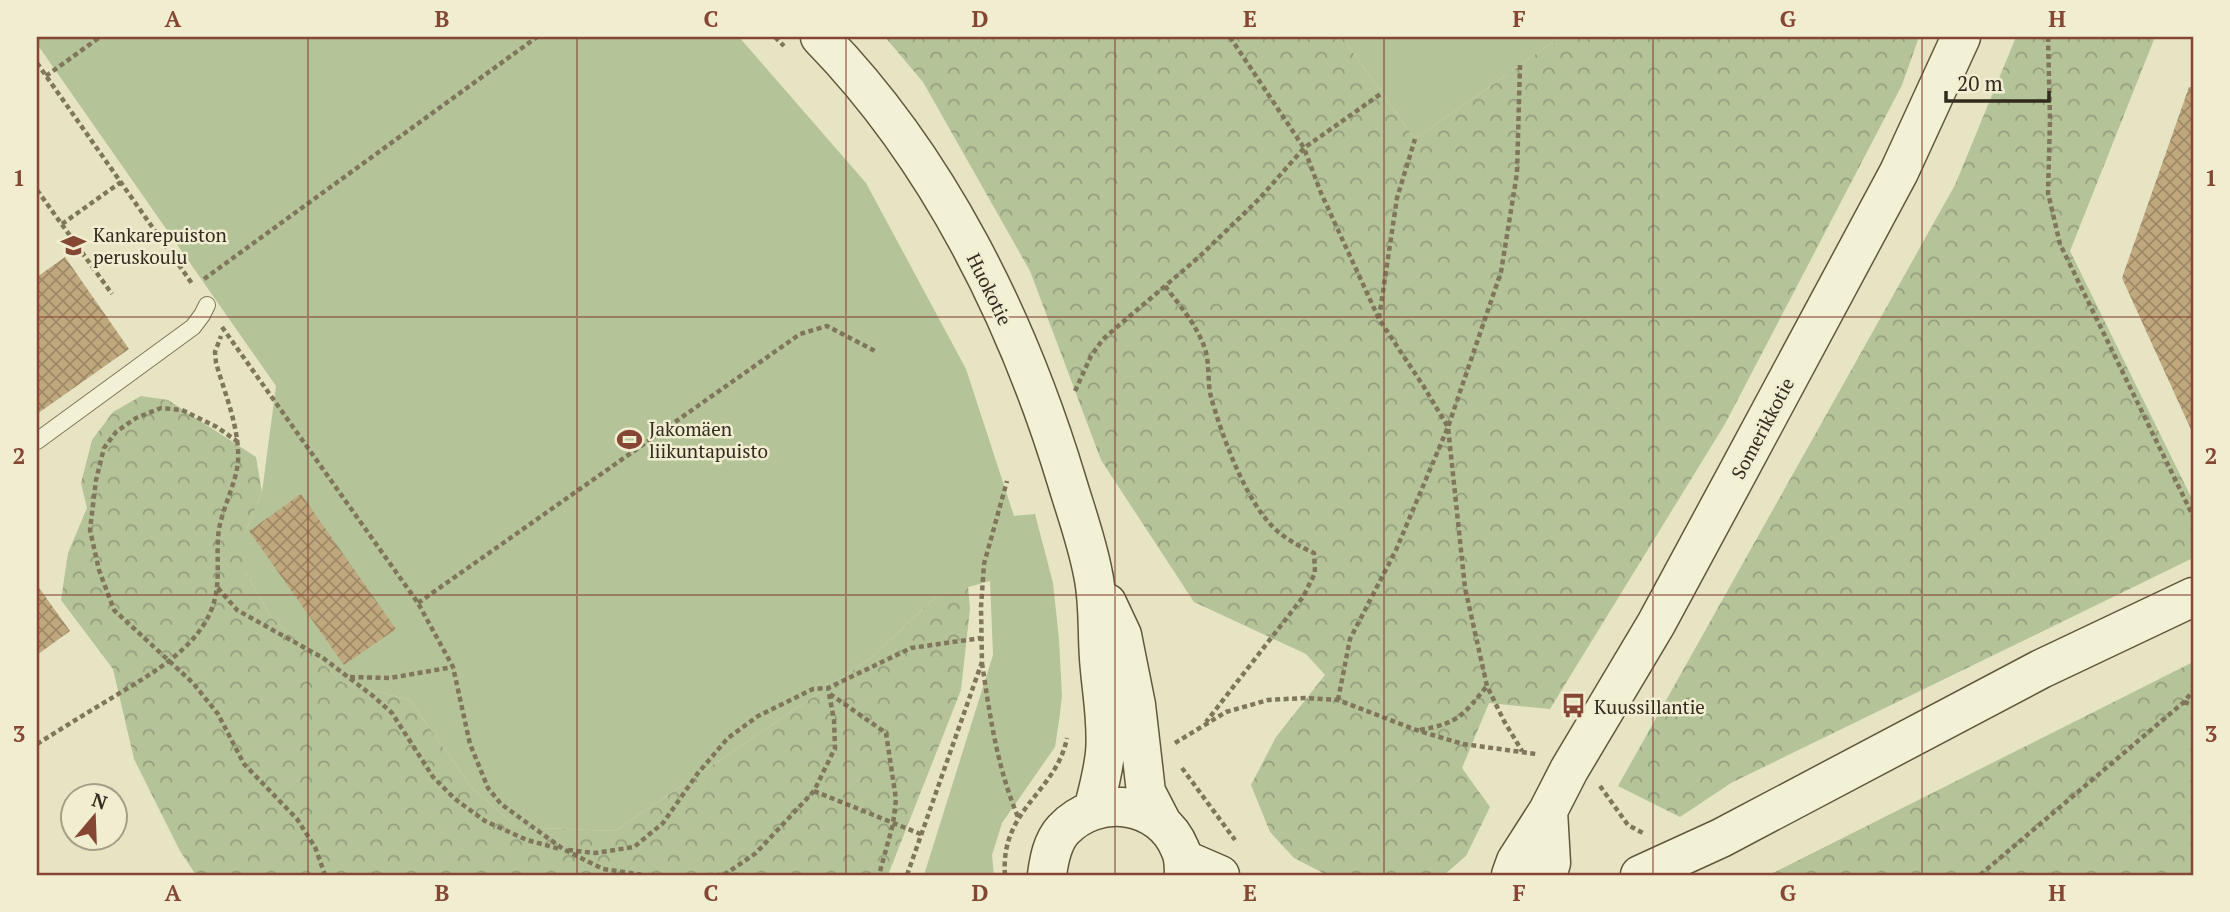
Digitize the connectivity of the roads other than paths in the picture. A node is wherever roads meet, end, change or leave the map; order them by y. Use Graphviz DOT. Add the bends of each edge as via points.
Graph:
graph roads {
  1 [pos="1961,37"];
  2 [pos="806,45"];
  3 [pos="207,305"];
  4 [pos="37,441"];
  5 [pos="1094,576"];
  6 [pos="2193,597"];
  7 [pos="1093,810"];
  8 [pos="1548,811"];
  9 [pos="1162,823"];
  10 [pos="1230,862"];
  11 [pos="1184,867"];
  12 [pos="1047,875"];
  13 [pos="1511,875"];
  14 [pos="1547,875"];
  15 [pos="1640,875"];
  1 -- 8 [label="main road, Somerikkotie" via="1886,196 1656,624"];
  2 -- 5 [label="main road, Huokotie" via="847,64 909,145 956,220 1022,355"];
  3 -- 4 [label="lane" via="193,327"];
  5 -- 7 [label="main road, Huokotie" via="1105,750"];
  5 -- 9 [label="main road, Huokotie" via="1122,635 1146,792"];
  6 -- 15 [label="main road" via="2041,669 1721,838"];
  7 -- 9 [label="main road" via="1127,807"];
  7 -- 12 [label="main road" via="1063,831 1051,851"];
  8 -- 13 [label="main road, Somerikkotie"];
  8 -- 14 [label="main road" via="1551,863"];
  9 -- 11 [label="main road, Huokotie" via="1175,840"];
  10 -- 11 [label="main road"];
}
